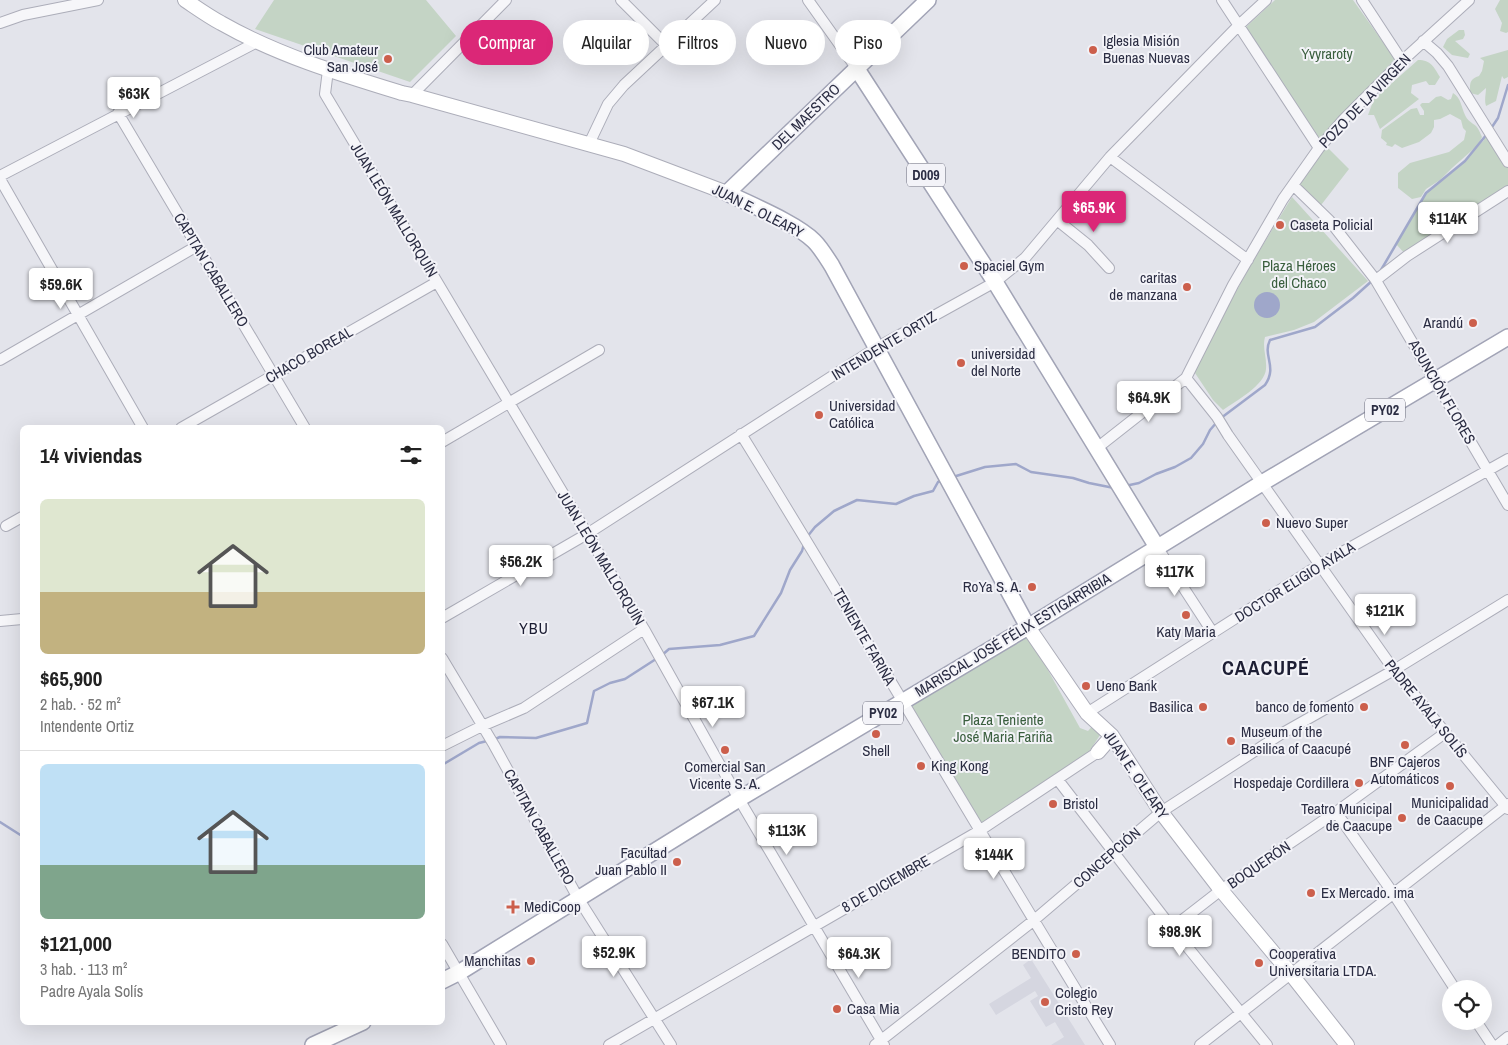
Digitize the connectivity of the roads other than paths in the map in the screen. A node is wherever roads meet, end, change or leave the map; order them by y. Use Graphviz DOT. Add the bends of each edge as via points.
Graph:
graph roads {
  1 [pos="98,0"];
  2 [pos="186,0"];
  3 [pos="506,0"];
  4 [pos="621,0"];
  5 [pos="715,0"];
  6 [pos="808,0"];
  7 [pos="928,0"];
  8 [pos="1222,0"];
  9 [pos="1266,0"];
  10 [pos="1362,0"];
  11 [pos="1469,0"];
  12 [pos="693,20"];
  13 [pos="0,23"];
  14 [pos="1239,25"];
  15 [pos="659,38"];
  16 [pos="1423,41"];
  17 [pos="257,42"];
  18 [pos="659,52"];
  19 [pos="1402,61"];
  20 [pos="857,69"];
  21 [pos="328,70"];
  22 [pos="407,94"];
  23 [pos="118,113"];
  24 [pos="589,144"];
  25 [pos="1319,148"];
  26 [pos="1110,157"];
  27 [pos="1508,162"];
  28 [pos="0,178"];
  29 [pos="1293,185"];
  30 [pos="1508,191"];
  31 [pos="727,193"];
  32 [pos="1057,220"];
  33 [pos="197,246"];
  34 [pos="1248,260"];
  35 [pos="1109,268"];
  36 [pos="1374,277"];
  37 [pos="436,282"];
  38 [pos="995,282"];
  39 [pos="79,316"];
  40 [pos="1508,337"];
  41 [pos="876,348"];
  42 [pos="599,350"];
  43 [pos="0,360"];
  44 [pos="274,375"];
  45 [pos="1186,378"];
  46 [pos="1435,381"];
  47 [pos="508,403"];
  48 [pos="141,425"];
  49 [pos="185,425"];
  50 [pos="303,425"];
  51 [pos="741,434"];
  52 [pos="445,440"];
  53 [pos="1100,454"];
  54 [pos="1508,459"];
  55 [pos="1488,470"];
  56 [pos="1262,483"];
  57 [pos="953,487"];
  58 [pos="1508,505"];
  59 [pos="20,518"];
  60 [pos="6,526"];
  61 [pos="587,534"];
  62 [pos="1158,547"];
  63 [pos="1320,565"];
  64 [pos="1508,600"];
  65 [pos="445,616"];
  66 [pos="20,619"];
  67 [pos="0,622"];
  68 [pos="1028,627"];
  69 [pos="644,629"];
  70 [pos="1213,633"];
  71 [pos="445,663"];
  72 [pos="1394,670"];
  73 [pos="902,701"];
  74 [pos="1087,713"];
  75 [pos="484,728"];
  76 [pos="1444,733"];
  77 [pos="1112,736"];
  78 [pos="445,745"];
  79 [pos="1098,752"];
  80 [pos="1058,780"];
  81 [pos="738,799"];
  82 [pos="1507,806"];
  83 [pos="1161,812"];
  84 [pos="1336,812"];
  85 [pos="979,831"];
  86 [pos="1115,851"];
  87 [pos="1222,890"];
  88 [pos="1393,893"];
  89 [pos="578,898"];
  90 [pos="1034,921"];
  91 [pos="813,926"];
  92 [pos="1172,928"];
  93 [pos="445,949"];
  94 [pos="460,972"];
  95 [pos="1291,974"];
  96 [pos="445,980"];
  97 [pos="1449,980"];
  98 [pos="1242,1013"];
  99 [pos="654,1018"];
  100 [pos="356,1025"];
  101 [pos="1482,1030"];
  102 [pos="1508,1037"];
  103 [pos="880,1043"];
  104 [pos="314,1044"];
  105 [pos="501,1045"];
  106 [pos="609,1045"];
  107 [pos="671,1045"];
  108 [pos="1110,1045"];
  109 [pos="1200,1045"];
  110 [pos="1267,1045"];
  111 [pos="1347,1045"];
  112 [pos="1492,1045"];
  113 [pos="1498,1045"];
  1 -- 13 [label="street" via="23,15"];
  2 -- 17 [label="street, JUAN E. OLEARY"];
  3 -- 22 [label="street"];
  4 -- 15 [label="street"];
  5 -- 12 [label="street"];
  6 -- 20 [label="street"];
  7 -- 20 [label="main road, DEL MAESTRO"];
  8 -- 14 [label="street"];
  9 -- 14 [label="street, INTENDENTE ORTIZ"];
  10 -- 19 [label="street"];
  11 -- 16 [label="street, POZO DE LA VIRGEN"];
  14 -- 25 [label="street"];
  14 -- 26 [label="street, INTENDENTE ORTIZ"];
  16 -- 19 [label="street, POZO DE LA VIRGEN"];
  16 -- 27 [label="street" via="1443,58"];
  17 -- 21 [label="street, JUAN E. OLEARY"];
  17 -- 23 [label="street"];
  18 -- 24 [label="street" via="608,104"];
  19 -- 25 [label="street, POZO DE LA VIRGEN"];
  20 -- 31 [label="main road, DEL MAESTRO"];
  20 -- 38 [label="main road, D009"];
  21 -- 22 [label="street, JUAN E. OLEARY"];
  21 -- 37 [label="street, JUAN LEÓN MALLORQUÍN" via="325,94"];
  22 -- 24 [label="street, JUAN E. OLEARY"];
  23 -- 28 [label="street"];
  23 -- 33 [label="street, CAPITAN CABALLERO"];
  24 -- 31 [label="street, JUAN E. OLEARY"];
  25 -- 29 [label="street, POZO DE LA VIRGEN"];
  26 -- 32 [label="street, INTENDENTE ORTIZ"];
  26 -- 34 [label="street"];
  28 -- 39 [label="street"];
  29 -- 34 [label="street, POZO DE LA VIRGEN"];
  29 -- 36 [label="street, ASUNCIÓN FLORES" via="1329,220"];
  30 -- 36 [label="street"];
  31 -- 41 [label="main road, JUAN E. OLEARY" via="813,240 832,266"];
  32 -- 35 [label="street" via="1098,254"];
  32 -- 38 [label="street, INTENDENTE ORTIZ" via="1025,258"];
  33 -- 39 [label="street"];
  33 -- 44 [label="street, CAPITAN CABALLERO"];
  34 -- 45 [label="street, POZO DE LA VIRGEN"];
  36 -- 46 [label="street, ASUNCIÓN FLORES"];
  37 -- 44 [label="street, CHACO BOREAL"];
  37 -- 47 [label="street, JUAN LEÓN MALLORQUÍN"];
  38 -- 41 [label="street, INTENDENTE ORTIZ"];
  38 -- 53 [label="main road, D009"];
  39 -- 43 [label="street"];
  39 -- 48 [label="street"];
  40 -- 46 [label="main road, MARISCAL JOSÉ FÉLIX ESTIGARRIBIA / PY02"];
  41 -- 51 [label="street, INTENDENTE ORTIZ"];
  41 -- 57 [label="main road, JUAN E. OLEARY"];
  42 -- 47 [label="street"];
  44 -- 49 [label="street, CHACO BOREAL"];
  44 -- 50 [label="street, CAPITAN CABALLERO"];
  45 -- 53 [label="street, POZO DE LA VIRGEN"];
  45 -- 56 [label="street, PADRE AYALA SOLÍS"];
  46 -- 55 [label="street, ASUNCIÓN FLORES"];
  46 -- 56 [label="main road, MARISCAL JOSÉ FÉLIX ESTIGARRIBIA / PY02"];
  47 -- 52 [label="street"];
  47 -- 61 [label="street, JUAN LEÓN MALLORQUÍN"];
  51 -- 61 [label="street, INTENDENTE ORTIZ"];
  51 -- 73 [label="street, TENIENTE FARIÑA"];
  53 -- 62 [label="main road, D009"];
  54 -- 55 [label="street, DOCTOR ELIGIO AYALA"];
  55 -- 58 [label="street, ASUNCIÓN FLORES"];
  55 -- 63 [label="street, DOCTOR ELIGIO AYALA"];
  56 -- 62 [label="main road, MARISCAL JOSÉ FÉLIX ESTIGARRIBIA / PY02"];
  56 -- 63 [label="street, PADRE AYALA SOLÍS"];
  57 -- 68 [label="main road, JUAN E. O'LEARY"];
  59 -- 60 [label="street"];
  61 -- 65 [label="street, INTENDENTE ORTIZ"];
  61 -- 69 [label="street, JUAN LEÓN MALLORQUÍN"];
  62 -- 68 [label="main road, MARISCAL JOSÉ FÉLIX ESTIGARRIBIA / PY02"];
  62 -- 70 [label="street"];
  63 -- 70 [label="street, DOCTOR ELIGIO AYALA"];
  63 -- 72 [label="street, PADRE AYALA SOLÍS"];
  64 -- 72 [label="street, CONCEPCIÓN"];
  66 -- 67 [label="street"];
  68 -- 73 [label="main road, MARISCAL JOSÉ FÉLIX ESTIGARRIBIA / PY02"];
  68 -- 74 [label="street, JUAN E. O'LEARY"];
  69 -- 75 [label="street" via="524,708"];
  69 -- 81 [label="street, JUAN LEÓN MALLORQUÍN"];
  70 -- 74 [label="street, DOCTOR ELIGIO AYALA"];
  71 -- 75 [label="street, CAPITAN CABALLERO"];
  72 -- 76 [label="street, PADRE AYALA SOLÍS"];
  72 -- 83 [label="street, CONCEPCIÓN" via="1281,734"];
  73 -- 81 [label="main road, MARISCAL JOSÉ FÉLIX ESTIGARRIBIA / PY02"];
  73 -- 85 [label="street, TENIENTE FARIÑA"];
  74 -- 77 [label="street, JUAN E. O'LEARY"];
  75 -- 78 [label="street"];
  75 -- 89 [label="street, CAPITAN CABALLERO"];
  76 -- 82 [label="street, PADRE AYALA SOLÍS"];
  76 -- 84 [label="street, BOQUERÓN"];
  77 -- 79 [label="street"];
  77 -- 83 [label="street, JUAN E. O'LEARY"];
  79 -- 80 [label="street"];
  80 -- 85 [label="street, 8 DE DICIEMBRE"];
  80 -- 86 [label="street"];
  81 -- 89 [label="main road, MARISCAL JOSÉ FÉLIX ESTIGARRIBIA / PY02"];
  81 -- 91 [label="street, JUAN LEÓN MALLORQUÍN"];
  82 -- 88 [label="street"];
  83 -- 86 [label="street, CONCEPCIÓN"];
  83 -- 87 [label="street, JUAN E. O'LEARY"];
  84 -- 87 [label="street, BOQUERÓN"];
  84 -- 88 [label="street"];
  85 -- 90 [label="street, TENIENTE FARIÑA"];
  85 -- 91 [label="street, 8 DE DICIEMBRE"];
  86 -- 90 [label="street, CONCEPCIÓN"];
  86 -- 92 [label="street"];
  87 -- 92 [label="street, BOQUERÓN"];
  87 -- 95 [label="street, JUAN E. O'LEARY"];
  88 -- 95 [label="street"];
  88 -- 97 [label="street"];
  89 -- 94 [label="main road, MARISCAL JOSÉ FÉLIX ESTIGARRIBIA / PY02"];
  89 -- 99 [label="street, CAPITAN CABALLERO"];
  90 -- 103 [label="street, CONCEPCIÓN"];
  90 -- 108 [label="street, TENIENTE FARIÑA"];
  91 -- 99 [label="street, 8 DE DICIEMBRE"];
  91 -- 103 [label="street, JUAN LEÓN MALLORQUÍN"];
  92 -- 98 [label="street"];
  93 -- 94 [label="street"];
  94 -- 96 [label="main road, MARISCAL JOSÉ FÉLIX ESTIGARRIBIA / PY02"];
  94 -- 105 [label="street"];
  95 -- 98 [label="street"];
  95 -- 111 [label="street, JUAN E. O'LEARY"];
  98 -- 109 [label="street"];
  98 -- 110 [label="street"];
  99 -- 106 [label="street, 8 DE DICIEMBRE"];
  99 -- 107 [label="street, CAPITAN CABALLERO"];
  100 -- 104 [label="main road"];
  101 -- 112 [label="street"];
  102 -- 113 [label="street"];
}
